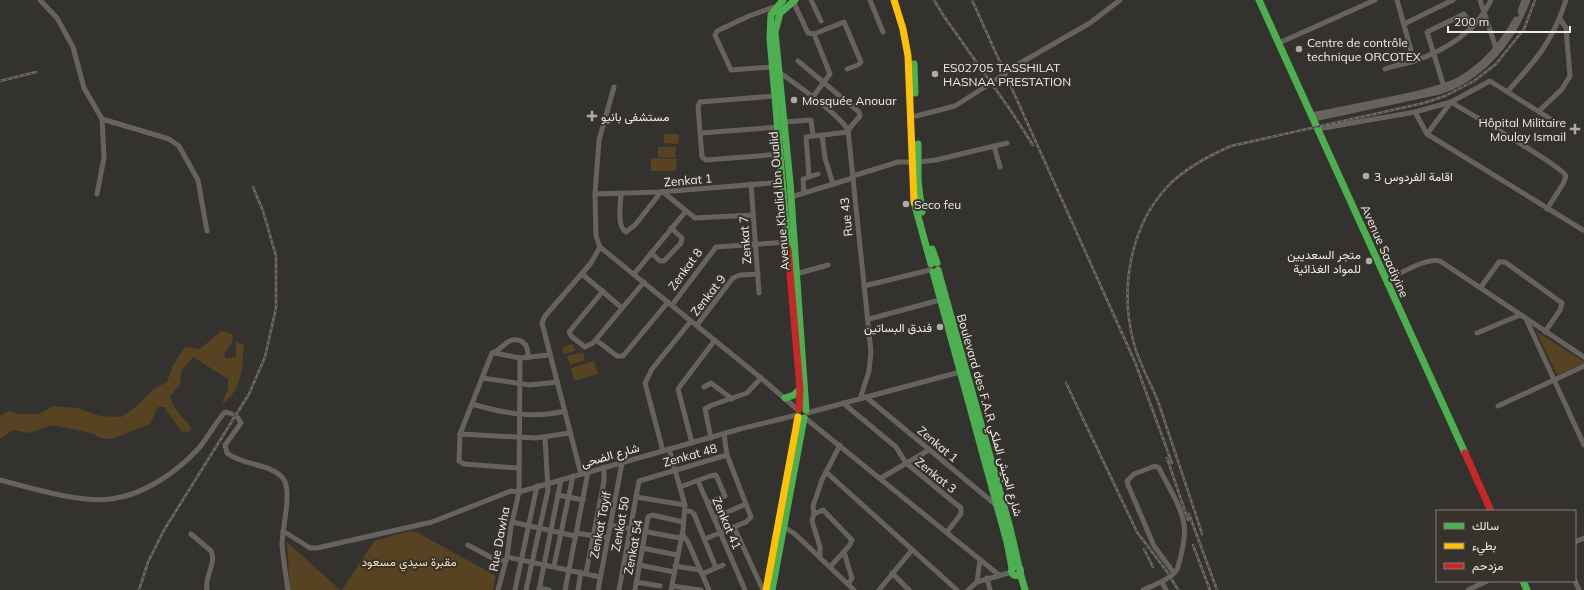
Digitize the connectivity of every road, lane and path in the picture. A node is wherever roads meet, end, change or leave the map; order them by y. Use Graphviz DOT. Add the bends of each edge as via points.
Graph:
graph roads {
  1 [pos="40,0"];
  2 [pos="783,0"];
  3 [pos="794,0"];
  4 [pos="811,0"];
  5 [pos="870,0"];
  6 [pos="894,0"];
  7 [pos="900,0"];
  8 [pos="1120,0"];
  9 [pos="1259,0"];
  10 [pos="1375,0"];
  11 [pos="1397,0"];
  12 [pos="1453,0"];
  13 [pos="1480,0"];
  14 [pos="1491,0"];
  15 [pos="1524,0"];
  16 [pos="1528,0"];
  17 [pos="1566,0"];
  18 [pos="777,6"];
  19 [pos="1484,14"];
  20 [pos="1560,19"];
  21 [pos="821,21"];
  22 [pos="1404,24"];
  23 [pos="1472,28"];
  24 [pos="883,32"];
  25 [pos="814,34"];
  26 [pos="1279,43"];
  27 [pos="1496,48"];
  28 [pos="1433,54"];
  29 [pos="798,61"];
  30 [pos="1414,61"];
  31 [pos="1015,66"];
  32 [pos="772,68"];
  33 [pos="848,69"];
  34 [pos="1385,69"];
  35 [pos="779,72"];
  36 [pos="1003,75"];
  37 [pos="997,79"];
  38 [pos="824,82"];
  39 [pos="988,85"];
  40 [pos="614,87"];
  41 [pos="1444,88"];
  42 [pos="1508,91"];
  43 [pos="775,96"];
  44 [pos="812,98"];
  45 [pos="1451,102"];
  46 [pos="1539,111"];
  47 [pos="1415,112"];
  48 [pos="916,116"];
  49 [pos="1313,117"];
  50 [pos="102,118"];
  51 [pos="782,125"];
  52 [pos="1560,125"];
  53 [pos="1318,129"];
  54 [pos="848,131"];
  55 [pos="701,133"];
  56 [pos="1427,134"];
  57 [pos="822,135"];
  58 [pos="813,136"];
  59 [pos="1007,143"];
  60 [pos="994,146"];
  61 [pos="784,154"];
  62 [pos="915,162"];
  63 [pos="1000,167"];
  64 [pos="818,174"];
  65 [pos="809,177"];
  66 [pos="853,177"];
  67 [pos="786,182"];
  68 [pos="751,184"];
  69 [pos="833,184"];
  70 [pos="662,192"];
  71 [pos="804,192"];
  72 [pos="621,193"];
  73 [pos="97,194"];
  74 [pos="595,194"];
  75 [pos="791,197"];
  76 [pos="1547,209"];
  77 [pos="686,211"];
  78 [pos="754,215"];
  79 [pos="671,228"];
  80 [pos="1583,230"];
  81 [pos="207,231"];
  82 [pos="791,241"];
  83 [pos="756,244"];
  84 [pos="600,247"];
  85 [pos="651,253"];
  86 [pos="828,265"];
  87 [pos="934,268"];
  88 [pos="794,271"];
  89 [pos="582,274"];
  90 [pos="634,274"];
  91 [pos="758,274"];
  92 [pos="1387,280"];
  93 [pos="644,282"];
  94 [pos="864,286"];
  95 [pos="1481,287"];
  96 [pos="603,291"];
  97 [pos="759,293"];
  98 [pos="940,300"];
  99 [pos="670,304"];
  100 [pos="622,308"];
  101 [pos="1520,315"];
  102 [pos="869,319"];
  103 [pos="1526,319"];
  104 [pos="691,321"];
  105 [pos="697,325"];
  106 [pos="1545,332"];
  107 [pos="1477,333"];
  108 [pos="596,340"];
  109 [pos="715,340"];
  110 [pos="495,353"];
  111 [pos="549,355"];
  112 [pos="520,358"];
  113 [pos="528,358"];
  114 [pos="1584,358"];
  115 [pos="1584,366"];
  116 [pos="960,372"];
  117 [pos="482,378"];
  118 [pos="761,378"];
  119 [pos="1554,380"];
  120 [pos="557,382"];
  121 [pos="520,384"];
  122 [pos="704,387"];
  123 [pos="800,389"];
  124 [pos="866,397"];
  125 [pos="785,398"];
  126 [pos="732,399"];
  127 [pos="860,399"];
  128 [pos="843,403"];
  129 [pos="472,404"];
  130 [pos="1498,406"];
  131 [pos="565,411"];
  132 [pos="232,414"];
  133 [pos="520,414"];
  134 [pos="802,414"];
  135 [pos="238,418"];
  136 [pos="570,433"];
  137 [pos="460,434"];
  138 [pos="724,434"];
  139 [pos="520,437"];
  140 [pos="545,438"];
  141 [pos="711,438"];
  142 [pos="692,443"];
  143 [pos="840,445"];
  144 [pos="1584,445"];
  145 [pos="669,449"];
  146 [pos="929,450"];
  147 [pos="663,451"];
  148 [pos="727,455"];
  149 [pos="622,463"];
  150 [pos="906,463"];
  151 [pos="518,468"];
  152 [pos="604,468"];
  153 [pos="675,470"];
  154 [pos="588,472"];
  155 [pos="826,472"];
  156 [pos="581,474"];
  157 [pos="658,475"];
  158 [pos="573,476"];
  159 [pos="881,478"];
  160 [pos="0,480"];
  161 [pos="561,480"];
  162 [pos="698,480"];
  163 [pos="548,483"];
  164 [pos="538,486"];
  165 [pos="680,487"];
  166 [pos="519,492"];
  167 [pos="558,495"];
  168 [pos="568,497"];
  169 [pos="636,497"];
  170 [pos="583,500"];
  171 [pos="708,503"];
  172 [pos="746,504"];
  173 [pos="685,505"];
  174 [pos="997,506"];
  175 [pos="1490,510"];
  176 [pos="685,512"];
  177 [pos="814,514"];
  178 [pos="714,518"];
  179 [pos="512,522"];
  180 [pos="683,522"];
  181 [pos="610,525"];
  182 [pos="528,526"];
  183 [pos="734,527"];
  184 [pos="784,527"];
  185 [pos="539,528"];
  186 [pos="630,528"];
  187 [pos="550,531"];
  188 [pos="645,531"];
  189 [pos="282,532"];
  190 [pos="946,532"];
  191 [pos="561,533"];
  192 [pos="720,533"];
  193 [pos="190,534"];
  194 [pos="575,534"];
  195 [pos="593,536"];
  196 [pos="681,536"];
  197 [pos="608,538"];
  198 [pos="704,539"];
  199 [pos="468,545"];
  200 [pos="642,548"];
  201 [pos="912,550"];
  202 [pos="844,552"];
  203 [pos="677,555"];
  204 [pos="820,558"];
  205 [pos="506,559"];
  206 [pos="521,560"];
  207 [pos="980,560"];
  208 [pos="532,562"];
  209 [pos="544,564"];
  210 [pos="639,565"];
  211 [pos="723,565"];
  212 [pos="554,566"];
  213 [pos="830,567"];
  214 [pos="716,568"];
  215 [pos="674,569"];
  216 [pos="569,570"];
  217 [pos="1015,571"];
  218 [pos="701,572"];
  219 [pos="584,573"];
  220 [pos="892,573"];
  221 [pos="1174,573"];
  222 [pos="999,575"];
  223 [pos="600,576"];
  224 [pos="987,578"];
  225 [pos="636,582"];
  226 [pos="977,582"];
  227 [pos="1162,582"];
  228 [pos="1486,582"];
  229 [pos="848,584"];
  230 [pos="656,587"];
  231 [pos="671,588"];
  232 [pos="1477,588"];
  233 [pos="539,589"];
  234 [pos="681,589"];
  235 [pos="207,590"];
  236 [pos="288,590"];
  237 [pos="498,590"];
  238 [pos="515,590"];
  239 [pos="526,590"];
  240 [pos="549,590"];
  241 [pos="565,590"];
  242 [pos="578,590"];
  243 [pos="598,590"];
  244 [pos="619,590"];
  245 [pos="635,590"];
  246 [pos="701,590"];
  247 [pos="709,590"];
  248 [pos="745,590"];
  249 [pos="763,590"];
  250 [pos="766,590"];
  251 [pos="772,590"];
  252 [pos="854,590"];
  253 [pos="879,590"];
  254 [pos="909,590"];
  255 [pos="957,590"];
  256 [pos="968,590"];
  257 [pos="990,590"];
  258 [pos="1020,590"];
  259 [pos="1025,590"];
  260 [pos="1143,590"];
  261 [pos="1166,590"];
  262 [pos="1468,590"];
  1 -- 50 [label="street" via="57,18 73,47 84,88"];
  2 -- 18 [label="main road, Avenue Khalid Ibn Oualid"];
  3 -- 25 [label="street" via="808,33"];
  3 -- 35 [label="main road, Avenue Khalid Ibn Oualid" via="784,7 776,19"];
  4 -- 21 [label="street"];
  5 -- 24 [label="street"];
  6 -- 62 [label="main road, Boulevard des F.A.R شارع الجيش الملكي" via="908,56"];
  7 -- 48 [label="main road, Boulevard des F.A.R شارع الجيش الملكي" via="912,52"];
  8 -- 31 [label="street" via="1090,23"];
  9 -- 26 [label="main road, Avenue Saadiyine"];
  10 -- 26 [label="street"];
  11 -- 22 [label="street"];
  12 -- 22 [label="street"];
  13 -- 19 [label="street"];
  14 -- 19 [label="street"];
  15 -- 27 [label="street" via="1513,24"];
  16 -- 41 [label="street" via="1515,28 1498,52 1467,79"];
  17 -- 20 [label="street"];
  18 -- 32 [label="main road, Avenue Khalid Ibn Oualid" via="770,22"];
  18 -- 32 [label="street" via="733,22 716,31 715,35 731,70"];
  19 -- 23 [label="street"];
  19 -- 27 [label="street"];
  20 -- 42 [label="street" via="1543,51"];
  20 -- 46 [label="street" via="1566,28 1570,76 1562,89"];
  22 -- 30 [label="street"];
  23 -- 28 [label="street"];
  23 -- 28 [label="street" via="1464,14 1429,29 1427,33"];
  25 -- 33 [label="street" via="844,22 861,62"];
  25 -- 38 [label="street" via="830,72 830,76"];
  26 -- 49 [label="main road, Avenue Saadiyine"];
  27 -- 41 [label="street" via="1471,71"];
  28 -- 30 [label="street"];
  28 -- 41 [label="street"];
  29 -- 38 [label="street"];
  30 -- 34 [label="street"];
  32 -- 35 [label="street"];
  32 -- 43 [label="main road, Avenue Khalid Ibn Oualid"];
  35 -- 44 [label="street"];
  35 -- 51 [label="main road, Avenue Khalid Ibn Oualid"];
  36 -- 37 [label="street"];
  38 -- 44 [label="street"];
  38 -- 54 [label="street" via="860,114"];
  39 -- 48 [label="street" via="955,106"];
  40 -- 74 [label="street" via="599,140"];
  41 -- 49 [label="street"];
  42 -- 45 [label="street" via="1489,81"];
  42 -- 46 [label="street"];
  43 -- 51 [label="main road, Avenue Khalid Ibn Oualid"];
  43 -- 55 [label="street" via="702,101 698,106"];
  44 -- 54 [label="street" via="843,123"];
  45 -- 47 [label="street"];
  45 -- 56 [label="street"];
  45 -- 76 [label="street" via="1563,172 1566,176 1565,181"];
  46 -- 52 [label="street"];
  47 -- 53 [label="street"];
  47 -- 56 [label="street"];
  48 -- 62 [label="main road, Boulevard des F.A.R شارع الجيش الملكي"];
  49 -- 53 [label="main road, Avenue Saadiyine"];
  50 -- 73 [label="street" via="104,158"];
  50 -- 81 [label="street" via="176,143 198,180"];
  51 -- 55 [label="street"];
  51 -- 58 [label="street" via="811,120"];
  51 -- 61 [label="main road, Avenue Khalid Ibn Oualid"];
  53 -- 92 [label="main road, Avenue Saadiyine"];
  54 -- 57 [label="street"];
  54 -- 66 [label="street, Rue 43"];
  55 -- 61 [label="street" via="702,157 706,160"];
  56 -- 76 [label="street"];
  57 -- 58 [label="street"];
  57 -- 69 [label="street"];
  58 -- 65 [label="street" via="806,138"];
  59 -- 60 [label="street"];
  60 -- 62 [label="street"];
  60 -- 63 [label="street"];
  61 -- 67 [label="main road, Avenue Khalid Ibn Oualid"];
  62 -- 66 [label="street" via="898,162"];
  62 -- 87 [label="main road, Boulevard des F.A.R شارع الجيش الملكي" via="924,230"];
  64 -- 65 [label="street"];
  65 -- 71 [label="street" via="803,180"];
  66 -- 69 [label="street"];
  66 -- 94 [label="street, Rue 43"];
  67 -- 68 [label="street, Zenkat 1"];
  67 -- 75 [label="main road, Avenue Khalid Ibn Oualid"];
  67 -- 82 [label="main road, Avenue Khalid Ibn Oualid"];
  68 -- 70 [label="street, Zenkat 1"];
  68 -- 78 [label="street, Zenkat 7"];
  69 -- 71 [label="street"];
  70 -- 72 [label="street, Zenkat 1"];
  70 -- 72 [label="street" via="635,226 626,232 622,229"];
  70 -- 77 [label="street"];
  71 -- 75 [label="street"];
  72 -- 74 [label="street, Zenkat 1"];
  74 -- 84 [label="street" via="596,236"];
  75 -- 82 [label="main road, Avenue Khalid Ibn Oualid"];
  76 -- 80 [label="street"];
  77 -- 78 [label="street" via="695,218"];
  77 -- 79 [label="street"];
  78 -- 83 [label="street, Zenkat 7"];
  79 -- 85 [label="street"];
  79 -- 85 [label="street" via="682,238 682,243 664,261 660,261"];
  82 -- 83 [label="street, Zenkat 8"];
  82 -- 88 [label="main road, Avenue Khalid Ibn Oualid"];
  83 -- 91 [label="street, Zenkat 7"];
  83 -- 99 [label="street, Zenkat 8" via="714,248"];
  84 -- 89 [label="street"];
  84 -- 90 [label="street"];
  85 -- 90 [label="street"];
  86 -- 88 [label="street"];
  87 -- 94 [label="street"];
  87 -- 98 [label="main road, Boulevard des F.A.R شارع الجيش الملكي"];
  87 -- 217 [label="main road, Boulevard des F.A.R شارع الجيش الملكي" via="1010,528"];
  88 -- 123 [label="main road, Avenue Khalid Ibn Oualid"];
  88 -- 134 [label="main road, Avenue Khalid Ibn Oualid"];
  89 -- 96 [label="street"];
  89 -- 111 [label="street" via="543,320 542,328"];
  90 -- 93 [label="street"];
  91 -- 97 [label="street, Zenkat 7"];
  91 -- 105 [label="street, Zenkat 9" via="733,278"];
  92 -- 95 [label="street" via="1435,260"];
  92 -- 175 [label="main road, Avenue Saadiyine"];
  93 -- 99 [label="street"];
  93 -- 100 [label="street"];
  94 -- 102 [label="street, Rue 43"];
  95 -- 101 [label="street"];
  95 -- 106 [label="street" via="1499,262 1505,262 1562,303"];
  96 -- 100 [label="street"];
  96 -- 108 [label="street" via="569,332 585,347"];
  98 -- 102 [label="street"];
  98 -- 116 [label="main road, Boulevard des F.A.R شارع الجيش الملكي"];
  99 -- 104 [label="street"];
  99 -- 108 [label="street, Zenkat 8" via="623,356 617,356"];
  100 -- 108 [label="street"];
  101 -- 103 [label="street"];
  101 -- 107 [label="street"];
  102 -- 127 [label="street, Rue 43" via="871,358"];
  103 -- 106 [label="street"];
  103 -- 119 [label="street"];
  104 -- 105 [label="street"];
  104 -- 147 [label="street" via="652,369 645,383"];
  105 -- 109 [label="street"];
  106 -- 114 [label="street"];
  109 -- 118 [label="street"];
  109 -- 142 [label="street" via="678,389"];
  110 -- 112 [label="street"];
  110 -- 113 [label="street" via="503,344 517,340 526,346"];
  110 -- 117 [label="street" via="491,354"];
  111 -- 113 [label="street"];
  111 -- 120 [label="street"];
  112 -- 113 [label="street"];
  112 -- 121 [label="street, Rue Dawha"];
  115 -- 119 [label="street"];
  116 -- 124 [label="street, شارع الضحى"];
  116 -- 174 [label="main road, Boulevard des F.A.R شارع الجيش الملكي"];
  117 -- 121 [label="street"];
  117 -- 129 [label="street"];
  118 -- 125 [label="street"];
  118 -- 126 [label="street" via="749,392"];
  119 -- 130 [label="street"];
  119 -- 144 [label="street"];
  120 -- 121 [label="street"];
  120 -- 131 [label="street"];
  121 -- 133 [label="street, Rue Dawha"];
  122 -- 126 [label="street" via="708,383 712,384"];
  123 -- 125 [label="main road" via="794,395"];
  123 -- 134 [label="main road, Avenue Khalid Ibn Oualid"];
  124 -- 127 [label="street, شارع الضحى"];
  124 -- 146 [label="street, Zenkat 1"];
  125 -- 134 [label="street"];
  126 -- 141 [label="street" via="704,409"];
  127 -- 128 [label="street, شارع الضحى"];
  128 -- 134 [label="street, شارع الضحى"];
  128 -- 150 [label="street, Zenkat 3" via="896,446"];
  129 -- 133 [label="street" via="499,412"];
  129 -- 137 [label="street"];
  131 -- 133 [label="street"];
  131 -- 136 [label="street"];
  132 -- 160 [label="street" via="226,412 198,449 172,471 144,488 121,497 102,500 78,498"];
  133 -- 139 [label="street, Rue Dawha"];
  134 -- 138 [label="street, شارع الضحى"];
  134 -- 143 [label="street"];
  134 -- 184 [label="main road, Avenue Khalid Ibn Oualid"];
  134 -- 250 [label="main road, Avenue Khalid Ibn Oualid"];
  135 -- 189 [label="street" via="241,423 225,449 231,456 275,472 284,478 287,493"];
  136 -- 140 [label="street"];
  136 -- 156 [label="street"];
  137 -- 139 [label="street"];
  137 -- 151 [label="street" via="458,457 461,463"];
  138 -- 141 [label="street, شارع الضحى"];
  138 -- 148 [label="street, Zenkat 48"];
  139 -- 140 [label="street"];
  139 -- 151 [label="street, Rue Dawha"];
  140 -- 163 [label="street"];
  141 -- 142 [label="street, شارع الضحى"];
  142 -- 145 [label="street, شارع الضحى"];
  143 -- 155 [label="street"];
  143 -- 159 [label="street"];
  145 -- 147 [label="street, شارع الضحى"];
  145 -- 153 [label="street"];
  146 -- 150 [label="street"];
  146 -- 174 [label="street, Zenkat 1"];
  147 -- 149 [label="street, شارع الضحى"];
  148 -- 153 [label="street, Zenkat 48"];
  148 -- 172 [label="street, Zenkat 48"];
  149 -- 152 [label="street, شارع الضحى"];
  149 -- 181 [label="street, Zenkat Tayif"];
  150 -- 159 [label="street"];
  150 -- 190 [label="street, Zenkat 3" via="961,508 962,514"];
  151 -- 166 [label="street, Rue Dawha"];
  152 -- 154 [label="street, شارع الضحى"];
  152 -- 195 [label="street" via="604,481"];
  153 -- 157 [label="street, Zenkat 48"];
  153 -- 165 [label="street"];
  154 -- 156 [label="street, شارع الضحى"];
  154 -- 170 [label="street"];
  155 -- 177 [label="street" via="815,498"];
  155 -- 201 [label="street"];
  156 -- 158 [label="street, شارع الضحى"];
  157 -- 169 [label="street, Zenkat 50" via="639,481"];
  158 -- 161 [label="street, شارع الضحى"];
  158 -- 168 [label="street"];
  159 -- 190 [label="street"];
  161 -- 163 [label="street, شارع الضحى"];
  161 -- 167 [label="street"];
  162 -- 165 [label="street"];
  162 -- 171 [label="street, Zenkat 41"];
  162 -- 171 [label="street" via="714,474 718,477 724,496"];
  163 -- 164 [label="street, شارع الضحى"];
  163 -- 185 [label="street"];
  164 -- 166 [label="street, شارع الضحى"];
  164 -- 182 [label="street"];
  165 -- 173 [label="street"];
  166 -- 179 [label="street, Rue Dawha"];
  166 -- 189 [label="street, شارع الضحى" via="511,491 432,522 310,548"];
  167 -- 168 [label="street"];
  167 -- 187 [label="street"];
  168 -- 170 [label="street"];
  168 -- 191 [label="street"];
  169 -- 173 [label="street"];
  169 -- 186 [label="street, Zenkat 50"];
  170 -- 194 [label="street"];
  171 -- 178 [label="street, Zenkat 41"];
  172 -- 178 [label="street"];
  172 -- 183 [label="street, Zenkat 48" via="751,518"];
  173 -- 176 [label="street"];
  174 -- 217 [label="main road, Boulevard des F.A.R شارع الجيش الملكي"];
  176 -- 180 [label="street"];
  176 -- 198 [label="street" via="693,512"];
  177 -- 202 [label="street" via="823,510 851,538 852,543"];
  177 -- 204 [label="street" via="812,521 820,547"];
  178 -- 192 [label="street, Zenkat 41"];
  179 -- 182 [label="street"];
  179 -- 205 [label="street, Rue Dawha"];
  180 -- 188 [label="street, Zenkat 54" via="651,515 648,517"];
  180 -- 196 [label="street"];
  181 -- 186 [label="street"];
  181 -- 197 [label="street, Zenkat Tayif"];
  182 -- 185 [label="street"];
  182 -- 206 [label="street"];
  183 -- 192 [label="street"];
  183 -- 249 [label="street"];
  184 -- 204 [label="street"];
  184 -- 251 [label="main road, Avenue Khalid Ibn Oualid"];
  185 -- 187 [label="street"];
  185 -- 208 [label="street"];
  186 -- 188 [label="street"];
  186 -- 244 [label="street, Zenkat 50"];
  187 -- 191 [label="street"];
  187 -- 209 [label="street"];
  188 -- 196 [label="street"];
  188 -- 200 [label="street, Zenkat 54"];
  189 -- 236 [label="street"];
  190 -- 207 [label="street"];
  191 -- 194 [label="street"];
  191 -- 212 [label="street"];
  192 -- 198 [label="street"];
  192 -- 248 [label="street, Zenkat 41"];
  193 -- 235 [label="street" via="213,554 206,582"];
  194 -- 195 [label="street"];
  194 -- 216 [label="street"];
  195 -- 197 [label="street"];
  195 -- 219 [label="street"];
  196 -- 203 [label="street"];
  196 -- 218 [label="street" via="688,542"];
  197 -- 223 [label="street, Zenkat Tayif"];
  198 -- 214 [label="street"];
  199 -- 205 [label="street" via="490,557"];
  200 -- 203 [label="street"];
  200 -- 210 [label="street, Zenkat 54"];
  201 -- 220 [label="street"];
  201 -- 255 [label="street"];
  202 -- 213 [label="street"];
  202 -- 229 [label="street" via="852,578"];
  203 -- 215 [label="street"];
  204 -- 213 [label="street"];
  205 -- 206 [label="street"];
  205 -- 237 [label="street, Rue Dawha"];
  206 -- 208 [label="street"];
  206 -- 238 [label="street"];
  207 -- 222 [label="street"];
  207 -- 226 [label="street"];
  208 -- 209 [label="street"];
  208 -- 239 [label="street"];
  209 -- 212 [label="street"];
  209 -- 233 [label="street"];
  210 -- 215 [label="street"];
  210 -- 225 [label="street, Zenkat 54"];
  211 -- 214 [label="street"];
  212 -- 216 [label="street"];
  213 -- 229 [label="street"];
  214 -- 218 [label="street"];
  215 -- 218 [label="street"];
  215 -- 231 [label="street"];
  216 -- 219 [label="street"];
  216 -- 241 [label="street"];
  217 -- 222 [label="street"];
  217 -- 258 [label="main road, Boulevard des F.A.R شارع الجيش الملكي"];
  217 -- 259 [label="main road, Boulevard des F.A.R شارع الجيش الملكي"];
  218 -- 247 [label="street"];
  219 -- 223 [label="street"];
  219 -- 242 [label="street"];
  220 -- 253 [label="street"];
  220 -- 254 [label="street"];
  221 -- 221 [label="street" via="1178,565 1184,525 1162,472 1155,466 1130,477 1128,485 1154,546"];
  221 -- 227 [label="street"];
  222 -- 224 [label="street"];
  223 -- 243 [label="street, Zenkat Tayif"];
  224 -- 226 [label="street"];
  224 -- 257 [label="street"];
  225 -- 230 [label="street"];
  225 -- 245 [label="street, Zenkat 54"];
  226 -- 256 [label="street"];
  227 -- 260 [label="street"];
  227 -- 261 [label="street"];
  228 -- 232 [label="street"];
  229 -- 252 [label="street"];
  231 -- 234 [label="street"];
  232 -- 262 [label="street"];
  233 -- 240 [label="street"];
  234 -- 246 [label="street"];
}
